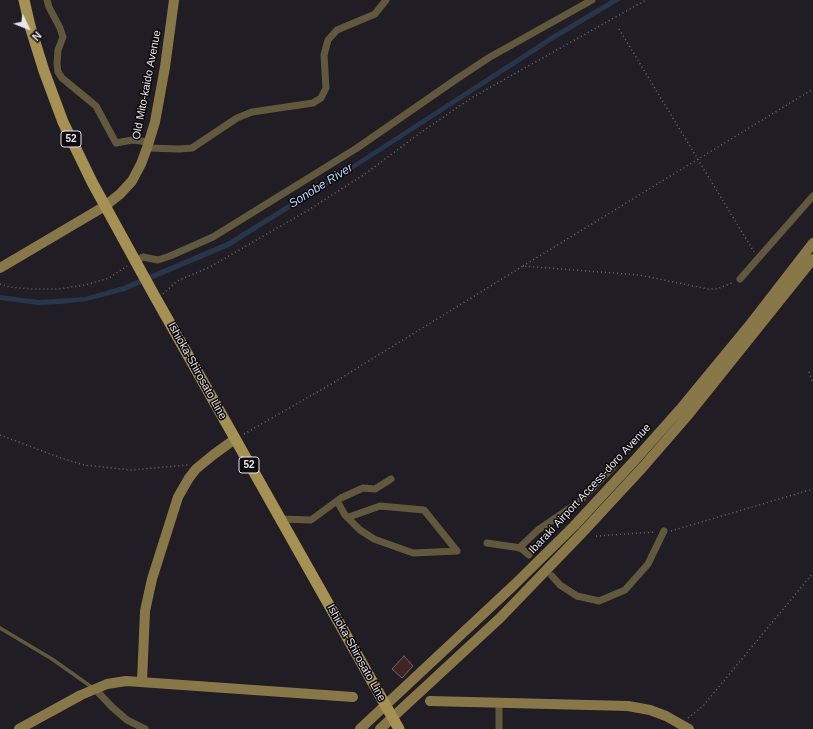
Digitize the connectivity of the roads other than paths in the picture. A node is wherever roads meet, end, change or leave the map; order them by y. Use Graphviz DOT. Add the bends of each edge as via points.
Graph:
graph roads {
  1 [pos="24,0"];
  2 [pos="47,0"];
  3 [pos="174,0"];
  4 [pos="386,0"];
  5 [pos="592,0"];
  6 [pos="148,145"];
  7 [pos="813,196"];
  8 [pos="105,206"];
  9 [pos="813,243"];
  10 [pos="813,259"];
  11 [pos="138,265"];
  12 [pos="0,268"];
  13 [pos="740,279"];
  14 [pos="235,439"];
  15 [pos="614,466"];
  16 [pos="391,479"];
  17 [pos="337,501"];
  18 [pos="349,518"];
  19 [pos="280,519"];
  20 [pos="664,531"];
  21 [pos="487,543"];
  22 [pos="519,548"];
  23 [pos="529,555"];
  24 [pos="552,576"];
  25 [pos="0,628"];
  26 [pos="142,682"];
  27 [pos="95,689"];
  28 [pos="353,697"];
  29 [pos="430,701"];
  30 [pos="499,702"];
  31 [pos="386,706"];
  32 [pos="392,718"];
  33 [pos="19,729"];
  34 [pos="145,729"];
  35 [pos="360,729"];
  36 [pos="380,729"];
  37 [pos="399,729"];
  38 [pos="499,729"];
  39 [pos="689,729"];
  1 -- 8 [label="main road, Ishioka-Shirosato Line / 52" via="36,48 63,122"];
  2 -- 6 [label="street" via="63,37 58,50 57,64 62,78 96,106 116,143 132,140"];
  3 -- 6 [label="main road, Old Mito-kaido Avenue" via="165,67"];
  4 -- 6 [label="street" via="375,14 337,30 328,40 324,55 326,88 322,98 313,102 252,112 237,118 192,148"];
  5 -- 11 [label="street" via="490,57 357,148 213,237 158,260 143,257"];
  6 -- 8 [label="main road, Old Mito-kaido Avenue" via="132,181"];
  7 -- 13 [label="street"];
  8 -- 11 [label="main road, Ishioka-Shirosato Line / 52"];
  8 -- 12 [label="main road, Old Mito-kaido Avenue"];
  9 -- 31 [label="main road, Ibaraki Airport Access-doro Avenue" via="682,407 625,471 514,586"];
  10 -- 32 [label="main road, Ibaraki Airport Access-doro Avenue" via="690,414 638,472 500,618"];
  11 -- 14 [label="main road, Ishioka-Shirosato Line / 52" via="159,294"];
  14 -- 19 [label="main road, Ishioka-Shirosato Line / 52"];
  14 -- 26 [label="main road" via="196,469 178,497 152,579 145,611"];
  15 -- 22 [label="street" via="579,502 538,530"];
  16 -- 17 [label="street" via="375,489 363,488"];
  17 -- 18 [label="street"];
  17 -- 19 [label="street" via="311,520"];
  18 -- 18 [label="street" via="380,506 424,510 457,551 413,552 374,539 360,530"];
  19 -- 31 [label="main road, Ishioka-Shirosato Line / 52"];
  20 -- 24 [label="street" via="648,564 625,590 599,601 577,596 560,585"];
  21 -- 22 [label="street"];
  22 -- 23 [label="street"];
  25 -- 27 [label="lane" via="52,659"];
  26 -- 27 [label="main road" via="117,682"];
  26 -- 28 [label="main road"];
  27 -- 33 [label="main road"];
  27 -- 34 [label="street" via="127,720"];
  29 -- 30 [label="main road"];
  30 -- 38 [label="street"];
  30 -- 39 [label="main road" via="628,706 666,716"];
  31 -- 32 [label="main road, Ishioka-Shirosato Line / 52"];
  31 -- 35 [label="main road, Ibaraki Airport Access-doro Avenue"];
  32 -- 36 [label="main road, Ibaraki Airport Access-doro Avenue"];
  32 -- 37 [label="main road, Ishioka-Shirosato Line / 52"];
}
